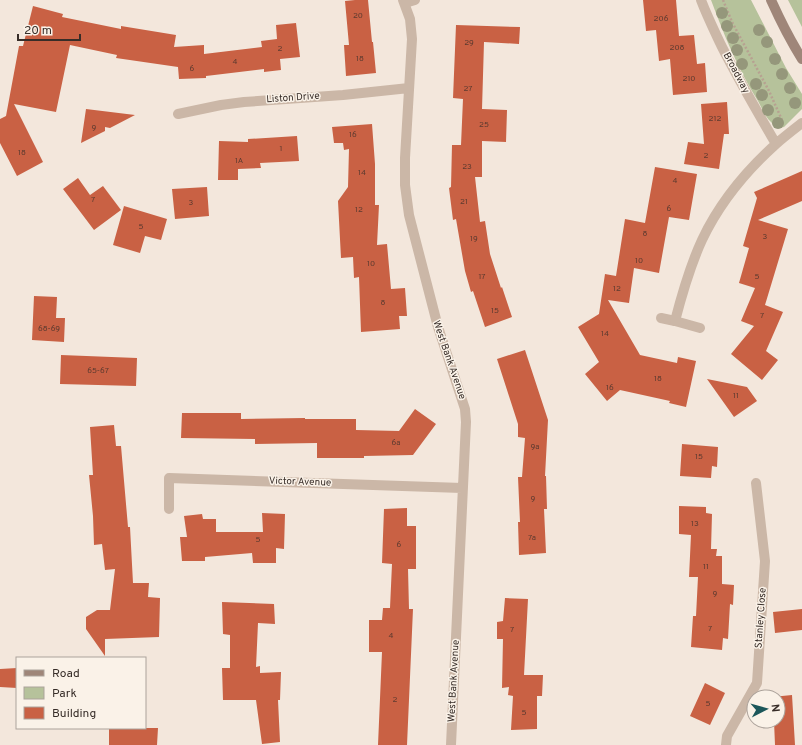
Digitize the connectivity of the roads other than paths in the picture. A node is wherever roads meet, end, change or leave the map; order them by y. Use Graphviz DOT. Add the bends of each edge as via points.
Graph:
graph roads {
  1 [pos="415,0"];
  2 [pos="701,0"];
  3 [pos="771,0"];
  4 [pos="404,2"];
  5 [pos="802,59"];
  6 [pos="409,88"];
  7 [pos="178,114"];
  8 [pos="802,124"];
  9 [pos="776,144"];
  10 [pos="661,318"];
  11 [pos="675,321"];
  12 [pos="700,328"];
  13 [pos="756,483"];
  14 [pos="462,488"];
  15 [pos="169,509"];
  16 [pos="451,745"];
  17 [pos="726,745"];
  1 -- 4 [label="street, West Bank Avenue"];
  2 -- 9 [label="street, Broadway" via="728,58"];
  3 -- 5 [label="street"];
  4 -- 6 [label="street, West Bank Avenue" via="412,29"];
  6 -- 7 [label="street, Liston Drive" via="244,102"];
  6 -- 14 [label="street, West Bank Avenue" via="405,185 409,215 438,327 464,403 466,422"];
  8 -- 9 [label="street"];
  9 -- 11 [label="street" via="746,173 711,223 685,283"];
  10 -- 11 [label="street"];
  11 -- 12 [label="street"];
  13 -- 17 [label="street, Stanley Close" via="765,561 757,683 727,736"];
  14 -- 15 [label="street, Victor Avenue" via="169,478"];
  14 -- 16 [label="street, West Bank Avenue"];
}
